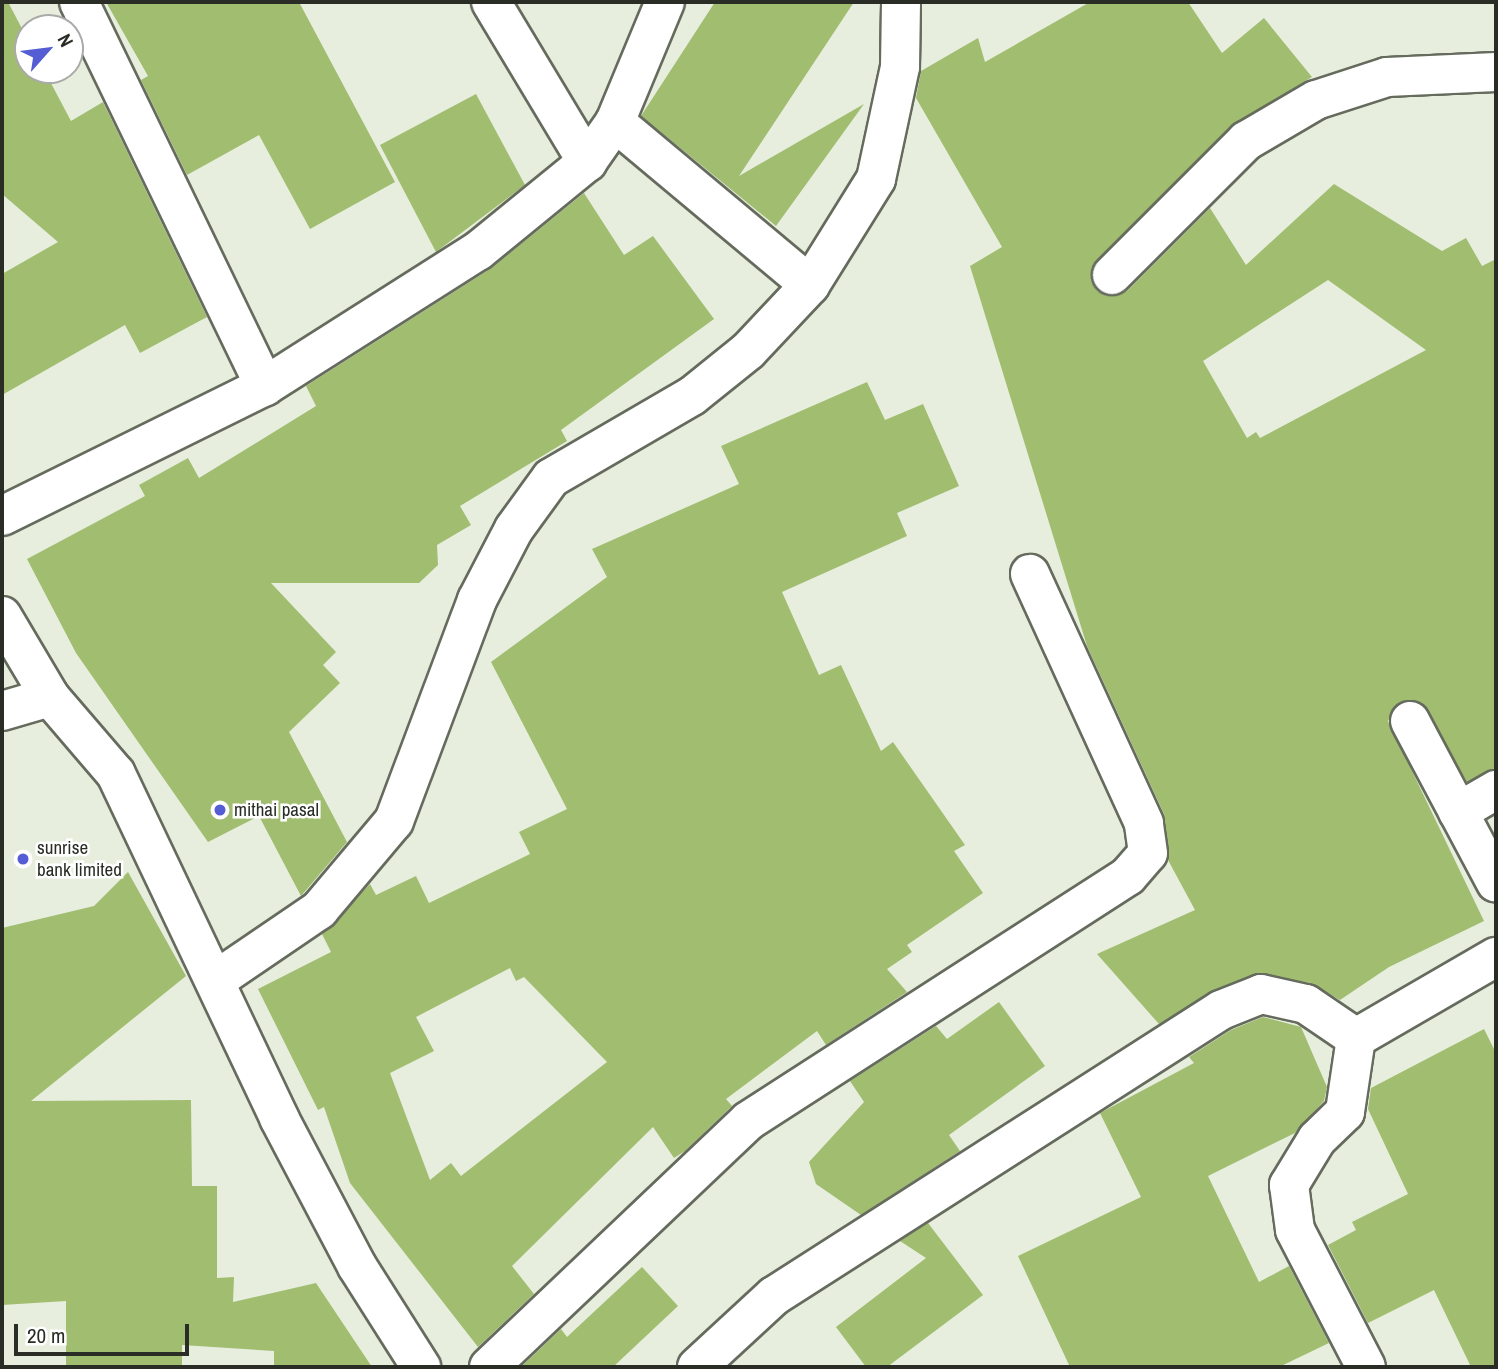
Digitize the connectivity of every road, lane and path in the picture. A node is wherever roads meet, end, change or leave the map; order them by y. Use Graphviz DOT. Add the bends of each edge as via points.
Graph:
graph roads {
  1 [pos="79,2"];
  2 [pos="491,2"];
  3 [pos="665,2"];
  4 [pos="901,2"];
  5 [pos="1496,72"];
  6 [pos="615,122"];
  7 [pos="587,162"];
  8 [pos="1112,275"];
  9 [pos="810,285"];
  10 [pos="265,386"];
  11 [pos="2,516"];
  12 [pos="1030,574"];
  13 [pos="2,616"];
  14 [pos="50,697"];
  15 [pos="2,711"];
  16 [pos="1410,721"];
  17 [pos="1496,790"];
  18 [pos="1458,812"];
  19 [pos="1496,883"];
  20 [pos="1496,957"];
  21 [pos="216,980"];
  22 [pos="1356,1038"];
  23 [pos="421,1367"];
  24 [pos="489,1367"];
  25 [pos="697,1367"];
  26 [pos="1366,1367"];
  1 -- 10 [label="street"];
  2 -- 7 [label="street"];
  3 -- 6 [label="street"];
  4 -- 9 [label="street" via="900,67 876,178"];
  5 -- 8 [label="street" via="1387,77 1316,100 1246,141"];
  6 -- 7 [label="street"];
  6 -- 9 [label="street"];
  7 -- 10 [label="street" via="478,251"];
  9 -- 21 [label="street" via="748,351 692,396 551,478 514,529 477,600 394,821 319,910"];
  10 -- 11 [label="street"];
  12 -- 24 [label="street" via="1144,823 1148,853 1128,876 748,1121"];
  13 -- 14 [label="street"];
  14 -- 15 [label="street"];
  14 -- 21 [label="street" via="116,774"];
  16 -- 18 [label="street"];
  17 -- 18 [label="street"];
  18 -- 19 [label="street"];
  20 -- 22 [label="street"];
  21 -- 23 [label="street" via="357,1266"];
  22 -- 25 [label="street" via="1306,1003 1261,994 1221,1010 774,1296"];
  22 -- 26 [label="street" via="1345,1111 1317,1139 1289,1185 1295,1230"];
}
